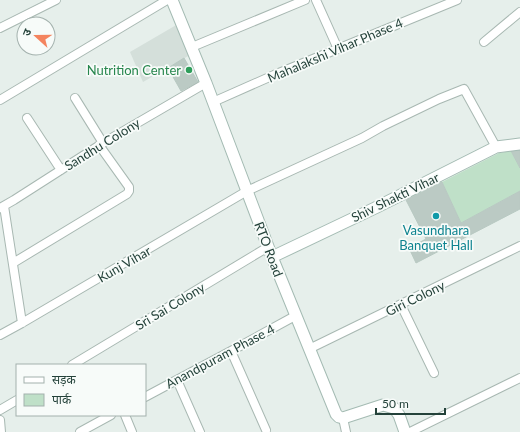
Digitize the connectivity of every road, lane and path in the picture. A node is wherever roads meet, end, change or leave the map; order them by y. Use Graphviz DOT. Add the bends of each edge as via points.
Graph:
graph roads {
  1 [pos="56,0"];
  2 [pos="167,0"];
  3 [pos="172,0"];
  4 [pos="305,0"];
  5 [pos="316,0"];
  6 [pos="457,0"];
  7 [pos="520,12"];
  8 [pos="0,28"];
  9 [pos="484,42"];
  10 [pos="192,47"];
  11 [pos="338,49"];
  12 [pos="206,83"];
  13 [pos="75,98"];
  14 [pos="0,100"];
  15 [pos="213,102"];
  16 [pos="27,118"];
  17 [pos="101,144"];
  18 [pos="520,144"];
  19 [pos="496,147"];
  20 [pos="61,170"];
  21 [pos="247,191"];
  22 [pos="2,207"];
  23 [pos="520,246"];
  24 [pos="270,252"];
  25 [pos="13,263"];
  26 [pos="401,305"];
  27 [pos="295,316"];
  28 [pos="22,324"];
  29 [pos="0,335"];
  30 [pos="309,349"];
  31 [pos="231,351"];
  32 [pos="74,364"];
  33 [pos="434,373"];
  34 [pos="520,378"];
  35 [pos="177,380"];
  36 [pos="146,396"];
  37 [pos="16,401"];
  38 [pos="0,410"];
  39 [pos="109,416"];
  40 [pos="125,416"];
  41 [pos="343,418"];
  42 [pos="0,420"];
  43 [pos="266,430"];
  44 [pos="1,432"];
  45 [pos="80,432"];
  46 [pos="132,432"];
  47 [pos="200,432"];
  48 [pos="346,432"];
  49 [pos="405,432"];
  50 [pos="410,432"];
  1 -- 8 [label="street"];
  2 -- 14 [label="street"];
  3 -- 10 [label="street, RTO Road"];
  4 -- 10 [label="street"];
  5 -- 11 [label="street"];
  6 -- 11 [label="street, Mahalakshi Vihar Phase 4"];
  7 -- 9 [label="street"];
  10 -- 12 [label="street, RTO Road"];
  11 -- 15 [label="street, Mahalakshi Vihar Phase 4"];
  12 -- 15 [label="street, RTO Road"];
  12 -- 17 [label="street, Sandhu Colony"];
  13 -- 17 [label="street"];
  15 -- 21 [label="street, RTO Road"];
  16 -- 20 [label="street"];
  17 -- 20 [label="street, Sandhu Colony"];
  17 -- 25 [label="street" via="129,187 127,194"];
  18 -- 19 [label="street, Shiv Shakti Vihar"];
  19 -- 21 [label="street, Kunj Vihar" via="464,89"];
  19 -- 24 [label="street, Shiv Shakti Vihar" via="375,208"];
  20 -- 22 [label="street, Sandhu Colony"];
  21 -- 24 [label="street, RTO Road"];
  21 -- 28 [label="street, Kunj Vihar"];
  22 -- 25 [label="street"];
  23 -- 26 [label="street, Giri Colony"];
  24 -- 27 [label="street, RTO Road"];
  24 -- 32 [label="street, Sri Sai Colony"];
  25 -- 28 [label="street"];
  26 -- 30 [label="street, Giri Colony"];
  26 -- 33 [label="street"];
  27 -- 30 [label="street, RTO Road"];
  27 -- 31 [label="street, Anandpuram Phase 4"];
  28 -- 29 [label="street, Kunj Vihar"];
  30 -- 41 [label="street, RTO Road" via="336,414"];
  31 -- 35 [label="street, Anandpuram Phase 4"];
  31 -- 43 [label="street"];
  34 -- 50 [label="street"];
  35 -- 36 [label="street, Anandpuram Phase 4"];
  35 -- 47 [label="street"];
  37 -- 38 [label="street"];
  39 -- 45 [label="street"];
  40 -- 46 [label="street"];
  41 -- 48 [label="street"];
  41 -- 49 [label="street" via="383,405 394,408"];
  42 -- 44 [label="street"];
}
